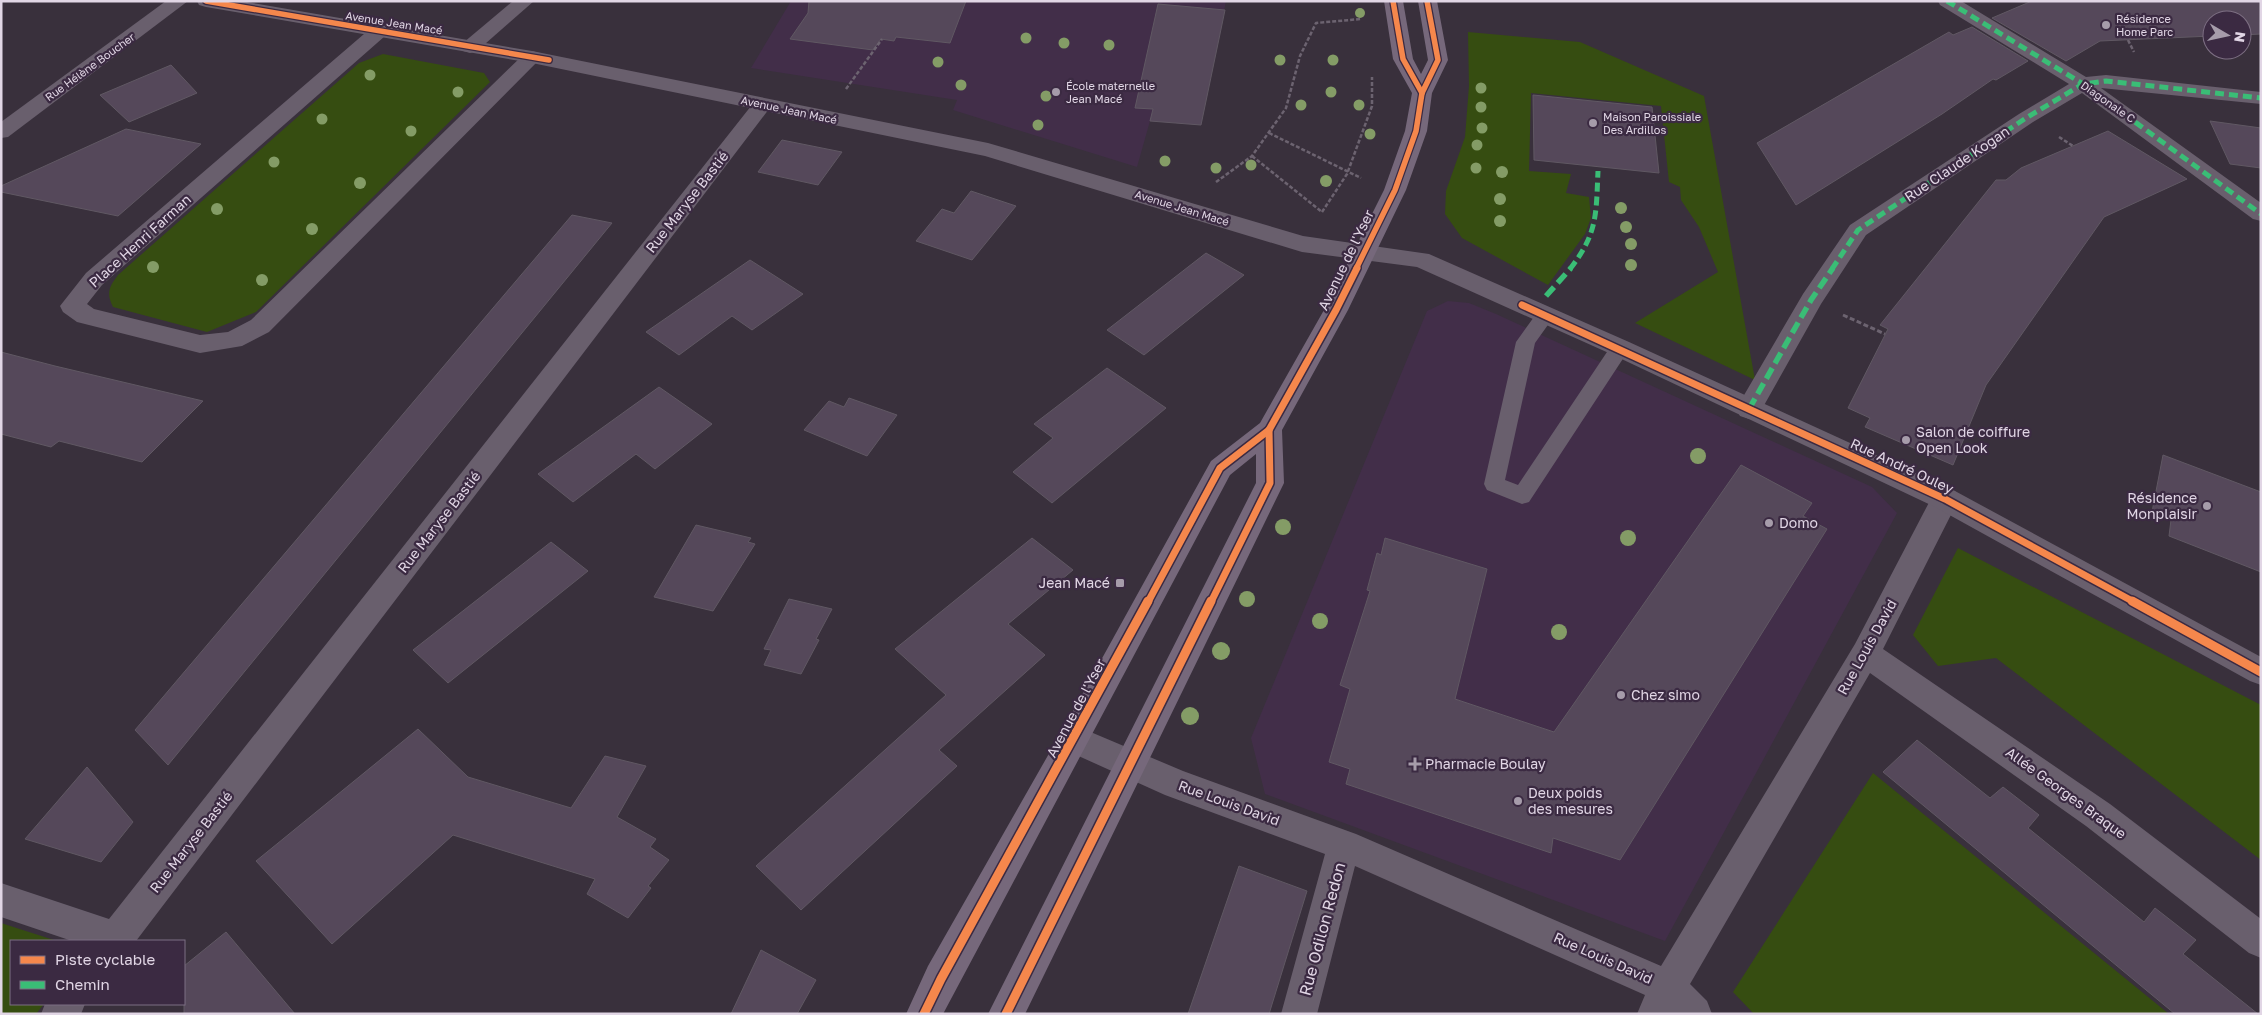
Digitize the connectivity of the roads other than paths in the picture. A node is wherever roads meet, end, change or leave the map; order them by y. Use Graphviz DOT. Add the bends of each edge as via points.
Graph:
graph roads {
  1 [pos="179,1"];
  2 [pos="206,1"];
  3 [pos="525,1"];
  4 [pos="1427,1"];
  5 [pos="1947,1"];
  6 [pos="1394,10"];
  7 [pos="378,32"];
  8 [pos="470,47"];
  9 [pos="532,57"];
  10 [pos="2083,84"];
  11 [pos="1422,93"];
  12 [pos="2261,98"];
  13 [pos="762,105"];
  14 [pos="1,132"];
  15 [pos="2261,214"];
  16 [pos="1364,252"];
  17 [pos="1546,315"];
  18 [pos="1620,348"];
  19 [pos="1749,409"];
  20 [pos="1269,430"];
  21 [pos="1945,500"];
  22 [pos="1866,653"];
  23 [pos="2261,672"];
  24 [pos="1074,739"];
  25 [pos="1129,764"];
  26 [pos="1344,845"];
  27 [pos="1,900"];
  28 [pos="116,940"];
  29 [pos="2261,941"];
  30 [pos="1662,1000"];
  31 [pos="924,1014"];
  32 [pos="1006,1014"];
  33 [pos="1300,1014"];
  34 [pos="1694,1014"];
  1 -- 14 [label="street, Rue Hélène Boucher"];
  2 -- 7 [label="street, Avenue Jean Macé"];
  3 -- 8 [label="street"];
  4 -- 11 [label="main road, Avenue de l'Yser" via="1438,60"];
  5 -- 10 [label="street, Diagonale C"];
  6 -- 11 [label="main road" via="1403,59"];
  7 -- 8 [label="street, Avenue Jean Macé"];
  7 -- 9 [label="street, Place Henri Farman" via="94,279 72,306 86,316 200,344 233,340 260,326"];
  8 -- 9 [label="street, Avenue Jean Macé"];
  9 -- 13 [label="street, Avenue Jean Macé"];
  10 -- 12 [label="street, Rue Claude Kogan" via="2128,82"];
  10 -- 15 [label="street, Diagonale C"];
  10 -- 19 [label="street, Rue Claude Kogan" via="2026,118 1858,230 1811,300"];
  11 -- 16 [label="main road, Avenue de l'Yser" via="1416,131 1395,190"];
  13 -- 16 [label="street, Avenue Jean Macé" via="988,150 1302,244"];
  13 -- 28 [label="street, Rue Maryse Bastié"];
  16 -- 17 [label="street, Rue André Ouley" via="1421,260"];
  16 -- 20 [label="main road, Avenue de l'Yser" via="1336,310"];
  17 -- 18 [label="street, Rue André Ouley"];
  17 -- 18 [label="lane" via="1526,342 1494,484 1522,496"];
  18 -- 19 [label="street, Rue André Ouley"];
  19 -- 21 [label="street, Rue André Ouley"];
  20 -- 24 [label="main road, Avenue de l'Yser" via="1220,468"];
  20 -- 25 [label="main road" via="1270,483"];
  21 -- 22 [label="street, Rue Louis David"];
  21 -- 23 [label="street, Rue André Ouley"];
  22 -- 29 [label="street, Allée Georges Braque" via="2098,815"];
  22 -- 30 [label="street, Rue Louis David"];
  24 -- 25 [label="street, Rue Louis David"];
  24 -- 31 [label="main road, Avenue de l'Yser"];
  25 -- 26 [label="street, Rue Louis David"];
  25 -- 32 [label="main road"];
  26 -- 30 [label="street, Rue Louis David"];
  26 -- 33 [label="street, Rue Odilon Redon"];
  27 -- 28 [label="street, Rue Maryse Bastié"];
  30 -- 34 [label="street"];
}
